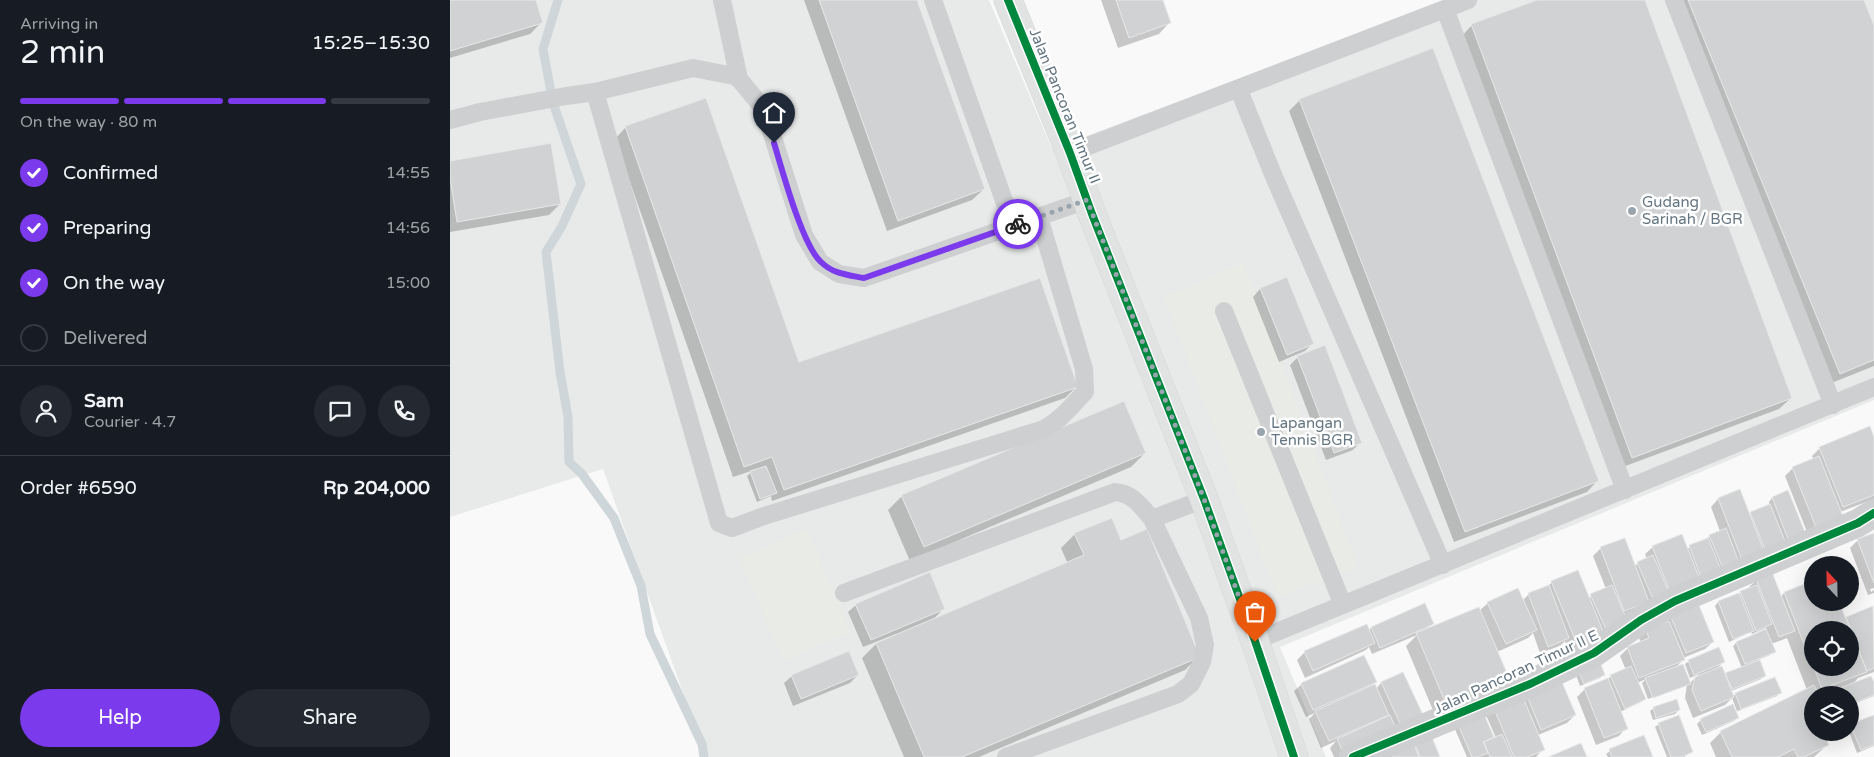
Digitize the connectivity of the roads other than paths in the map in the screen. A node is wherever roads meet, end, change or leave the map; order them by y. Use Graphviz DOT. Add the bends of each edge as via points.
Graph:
graph roads {
  1 [pos="722,0"];
  2 [pos="933,0"];
  3 [pos="1008,0"];
  4 [pos="1468,0"];
  5 [pos="1674,0"];
  6 [pos="1445,9"];
  7 [pos="739,79"];
  8 [pos="1239,90"];
  9 [pos="595,92"];
  10 [pos="450,120"];
  11 [pos="1070,153"];
  12 [pos="1087,200"];
  13 [pos="1039,217"];
  14 [pos="1013,226"];
  15 [pos="1224,311"];
  16 [pos="1874,387"];
  17 [pos="1834,404"];
  18 [pos="1625,490"];
  19 [pos="1204,499"];
  20 [pos="1874,513"];
  21 [pos="1152,519"];
  22 [pos="1443,565"];
  23 [pos="844,593"];
  24 [pos="1343,605"];
  25 [pos="1255,642"];
  26 [pos="1006,757"];
  27 [pos="1294,757"];
  28 [pos="1353,757"];
  1 -- 7 [label="lane"];
  2 -- 14 [label="lane"];
  3 -- 11 [label="street, Jalan Pancoran Timur II"];
  4 -- 6 [label="lane"];
  5 -- 17 [label="lane"];
  6 -- 8 [label="lane"];
  6 -- 18 [label="lane"];
  7 -- 9 [label="lane" via="693,68"];
  7 -- 14 [label="lane" via="764,109 804,234 820,262 839,274 864,278"];
  8 -- 11 [label="lane"];
  8 -- 22 [label="lane"];
  9 -- 10 [label="lane"];
  9 -- 13 [label="lane" via="719,523 726,527 732,528 1044,428 1059,419 1085,392 1084,369"];
  11 -- 12 [label="street, Jalan Pancoran Timur II"];
  12 -- 13 [label="lane"];
  12 -- 19 [label="street, Jalan Pancoran Timur II"];
  13 -- 14 [label="lane"];
  15 -- 24 [label="lane"];
  16 -- 17 [label="lane"];
  17 -- 18 [label="lane"];
  18 -- 22 [label="lane"];
  19 -- 21 [label="lane"];
  19 -- 25 [label="street, Jalan Pancoran Timur II"];
  20 -- 28 [label="street, Jalan Pancoran Timur II E" via="1858,524 1675,601 1594,653 1530,684"];
  21 -- 23 [label="lane" via="1125,493 1115,492"];
  21 -- 26 [label="lane" via="1199,618 1205,645 1202,662 1191,684 1178,694"];
  22 -- 24 [label="lane"];
  24 -- 25 [label="lane"];
  25 -- 27 [label="street, Jalan Pancoran Timur II"];
}
